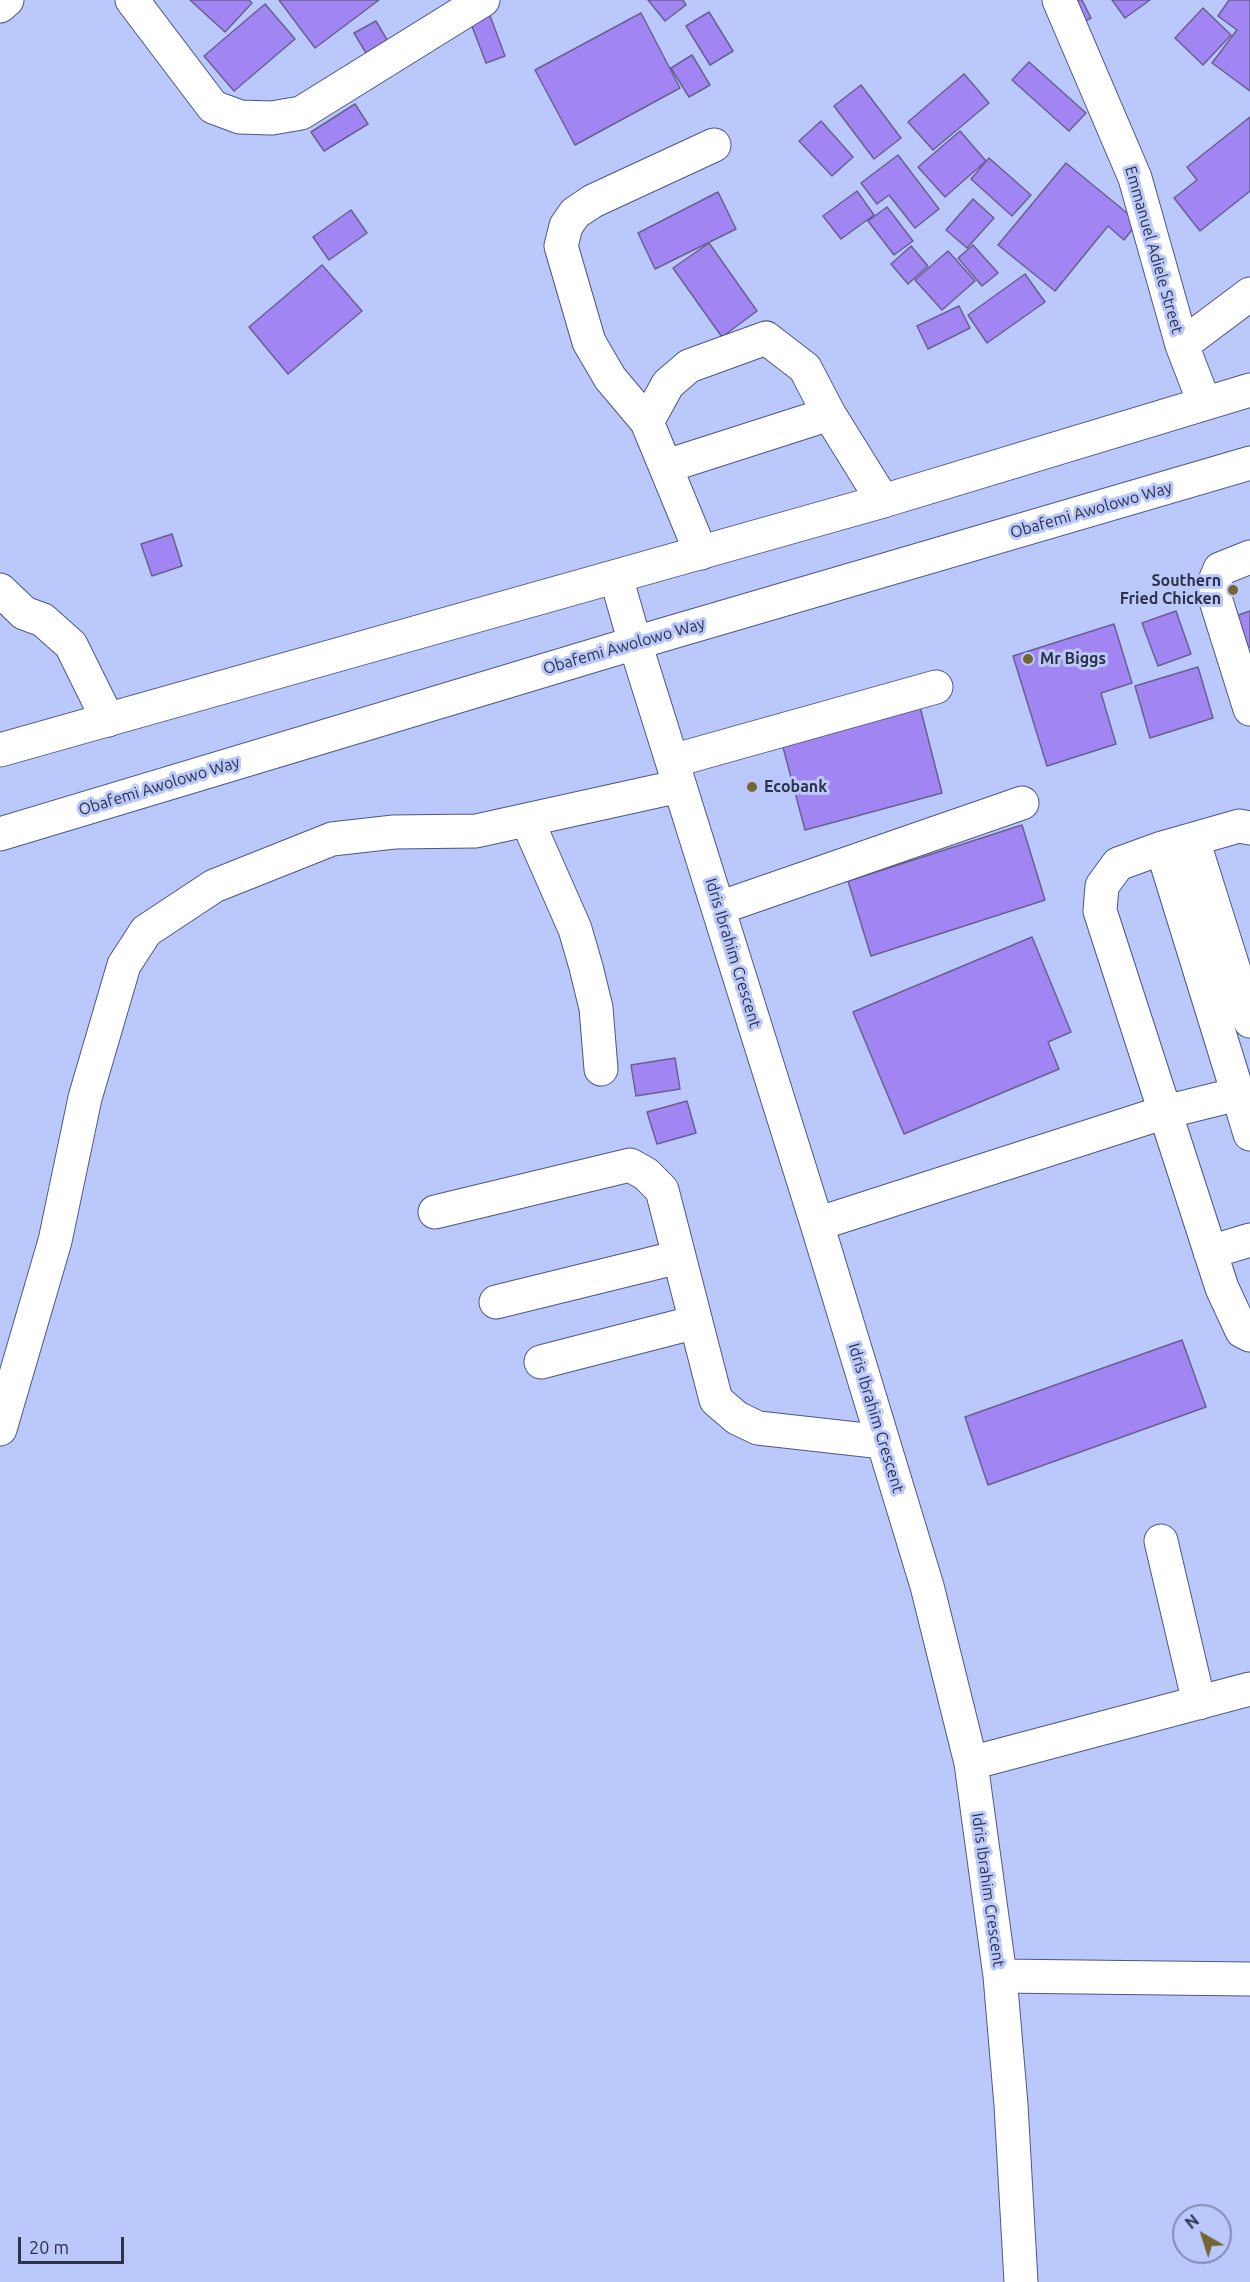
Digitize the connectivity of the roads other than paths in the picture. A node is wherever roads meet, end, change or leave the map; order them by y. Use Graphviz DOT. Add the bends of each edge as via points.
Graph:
graph roads {
  1 [pos="7,0"];
  2 [pos="132,0"];
  3 [pos="483,0"];
  4 [pos="1059,0"];
  5 [pos="0,6"];
  6 [pos="714,145"];
  7 [pos="1250,294"];
  8 [pos="1182,345"];
  9 [pos="1250,390"];
  10 [pos="1204,402"];
  11 [pos="829,414"];
  12 [pos="647,422"];
  13 [pos="1250,463"];
  14 [pos="667,466"];
  15 [pos="883,501"];
  16 [pos="701,553"];
  17 [pos="1250,557"];
  18 [pos="616,578"];
  19 [pos="0,591"];
  20 [pos="635,643"];
  21 [pos="936,687"];
  22 [pos="1250,709"];
  23 [pos="108,720"];
  24 [pos="0,750"];
  25 [pos="676,773"];
  26 [pos="1022,803"];
  27 [pos="527,820"];
  28 [pos="1250,828"];
  29 [pos="0,834"];
  30 [pos="1193,840"];
  31 [pos="1162,848"];
  32 [pos="719,908"];
  33 [pos="1250,1021"];
  34 [pos="602,1069"];
  35 [pos="1238,1094"];
  36 [pos="1165,1112"];
  37 [pos="1250,1134"];
  38 [pos="435,1212"];
  39 [pos="818,1224"];
  40 [pos="1250,1240"];
  41 [pos="1210,1252"];
  42 [pos="679,1257"];
  43 [pos="496,1302"];
  44 [pos="696,1322"];
  45 [pos="1250,1335"];
  46 [pos="541,1362"];
  47 [pos="0,1429"];
  48 [pos="884,1442"];
  49 [pos="1161,1541"];
  50 [pos="1250,1689"];
  51 [pos="1198,1703"];
  52 [pos="971,1763"];
  53 [pos="1000,1976"];
  54 [pos="1248,1979"];
  55 [pos="1021,2282"];
  1 -- 5 [label="street"];
  2 -- 3 [label="street" via="213,107 240,117 272,118 301,113"];
  4 -- 8 [label="street, Emmanuel Adiele Street" via="1135,178"];
  6 -- 12 [label="street" via="593,201 575,213 566,226 561,246 589,342 610,378"];
  7 -- 8 [label="street"];
  8 -- 10 [label="street, Emmanuel Adiele Street"];
  9 -- 10 [label="street"];
  10 -- 15 [label="street"];
  11 -- 12 [label="street" via="805,368 766,338 689,366 668,384"];
  11 -- 14 [label="street"];
  11 -- 15 [label="street"];
  12 -- 14 [label="street"];
  13 -- 20 [label="street, Obafemi Awolowo Way"];
  14 -- 16 [label="street"];
  15 -- 16 [label="street"];
  16 -- 18 [label="street"];
  17 -- 22 [label="street" via="1220,569 1212,588"];
  18 -- 20 [label="street, Idris Ibrahim Crescent"];
  18 -- 23 [label="street"];
  19 -- 23 [label="street" via="71,645"];
  20 -- 25 [label="street, Idris Ibrahim Crescent"];
  20 -- 29 [label="street, Obafemi Awolowo Way"];
  21 -- 25 [label="street"];
  23 -- 24 [label="street"];
  25 -- 27 [label="street"];
  25 -- 32 [label="street, Idris Ibrahim Crescent"];
  26 -- 32 [label="street"];
  27 -- 34 [label="street" via="574,929 586,967 596,1008"];
  27 -- 47 [label="street" via="476,831 394,832 332,839 214,886 147,932 124,965 85,1098 55,1241"];
  28 -- 30 [label="street" via="1239,826"];
  30 -- 31 [label="street"];
  30 -- 33 [label="street"];
  31 -- 35 [label="street"];
  31 -- 36 [label="street" via="1118,864 1102,886 1100,911"];
  32 -- 39 [label="street, Idris Ibrahim Crescent"];
  35 -- 36 [label="street"];
  35 -- 37 [label="street"];
  36 -- 39 [label="street"];
  36 -- 41 [label="street"];
  38 -- 42 [label="street" via="630,1165 662,1190"];
  39 -- 48 [label="street, Idris Ibrahim Crescent"];
  40 -- 41 [label="street"];
  41 -- 45 [label="street" via="1242,1331"];
  42 -- 43 [label="street"];
  42 -- 44 [label="street"];
  44 -- 46 [label="street"];
  44 -- 48 [label="street" via="716,1400 737,1418 758,1428"];
  48 -- 52 [label="street, Idris Ibrahim Crescent" via="927,1586"];
  49 -- 51 [label="street"];
  50 -- 51 [label="street"];
  51 -- 52 [label="street"];
  52 -- 53 [label="street, Idris Ibrahim Crescent"];
  53 -- 54 [label="street"];
  53 -- 55 [label="street, Idris Ibrahim Crescent"];
}
